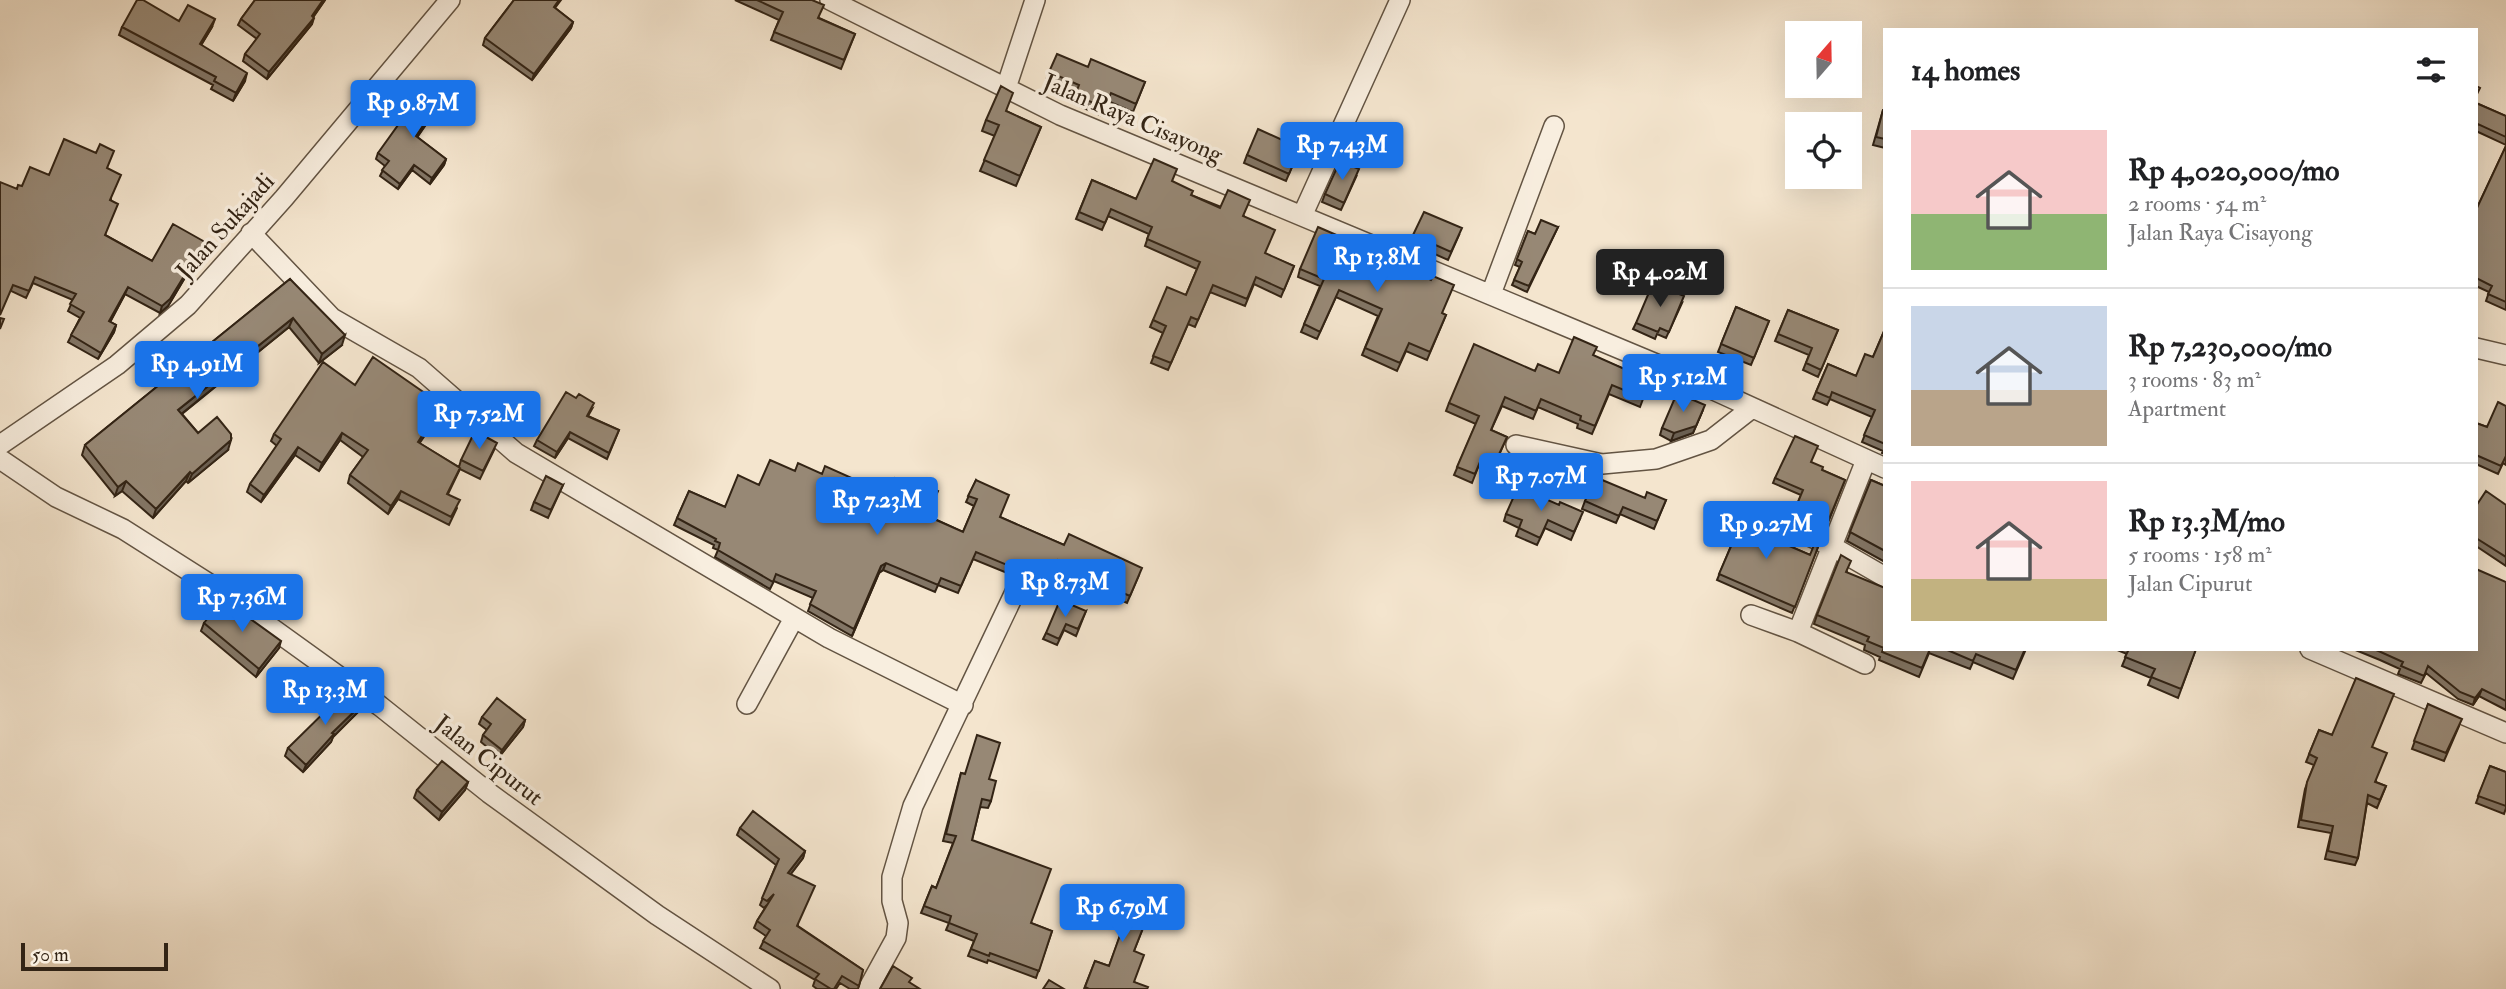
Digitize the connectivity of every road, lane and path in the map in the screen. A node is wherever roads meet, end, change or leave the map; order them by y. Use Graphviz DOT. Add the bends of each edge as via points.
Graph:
graph roads {
  1 [pos="450,0"];
  2 [pos="830,0"];
  3 [pos="1035,0"];
  4 [pos="1400,0"];
  5 [pos="1006,88"];
  6 [pos="1554,126"];
  7 [pos="1302,216"];
  8 [pos="251,233"];
  9 [pos="1491,295"];
  10 [pos="2478,348"];
  11 [pos="2506,355"];
  12 [pos="1752,408"];
  13 [pos="0,445"];
  14 [pos="1516,445"];
  15 [pos="0,459"];
  16 [pos="1866,460"];
  17 [pos="1883,467"];
  18 [pos="1768,517"];
  19 [pos="1833,547"];
  20 [pos="1883,576"];
  21 [pos="1016,590"];
  22 [pos="1751,615"];
  23 [pos="794,618"];
  24 [pos="1798,632"];
  25 [pos="2316,651"];
  26 [pos="1865,664"];
  27 [pos="747,704"];
  28 [pos="963,705"];
  29 [pos="2506,733"];
  30 [pos="757,985"];
  31 [pos="868,989"];
  1 -- 8 [label="street, Jalan Sukajadi"];
  2 -- 5 [label="street, Jalan Raya Cisayong"];
  3 -- 5 [label="street"];
  4 -- 7 [label="street"];
  5 -- 7 [label="street, Jalan Raya Cisayong"];
  6 -- 9 [label="street"];
  7 -- 9 [label="street, Jalan Raya Cisayong"];
  8 -- 13 [label="street, Jalan Sukajadi" via="188,305 117,365"];
  8 -- 23 [label="street" via="332,318 419,368 516,453"];
  9 -- 12 [label="street, Jalan Raya Cisayong"];
  10 -- 11 [label="street"];
  12 -- 14 [label="street" via="1711,440 1656,459 1602,464"];
  12 -- 16 [label="street, Jalan Raya Cisayong"];
  15 -- 30 [label="street, Jalan Cipurut" via="56,497 123,529 219,590 380,706 534,826"];
  16 -- 17 [label="street, Jalan Raya Cisayong"];
  16 -- 19 [label="street"];
  18 -- 19 [label="street"];
  19 -- 20 [label="street"];
  19 -- 24 [label="street"];
  21 -- 28 [label="street"];
  22 -- 24 [label="street"];
  23 -- 27 [label="street"];
  23 -- 28 [label="street"];
  24 -- 26 [label="street"];
  25 -- 29 [label="street"];
  28 -- 31 [label="street" via="913,806 892,877 896,938"];
}
